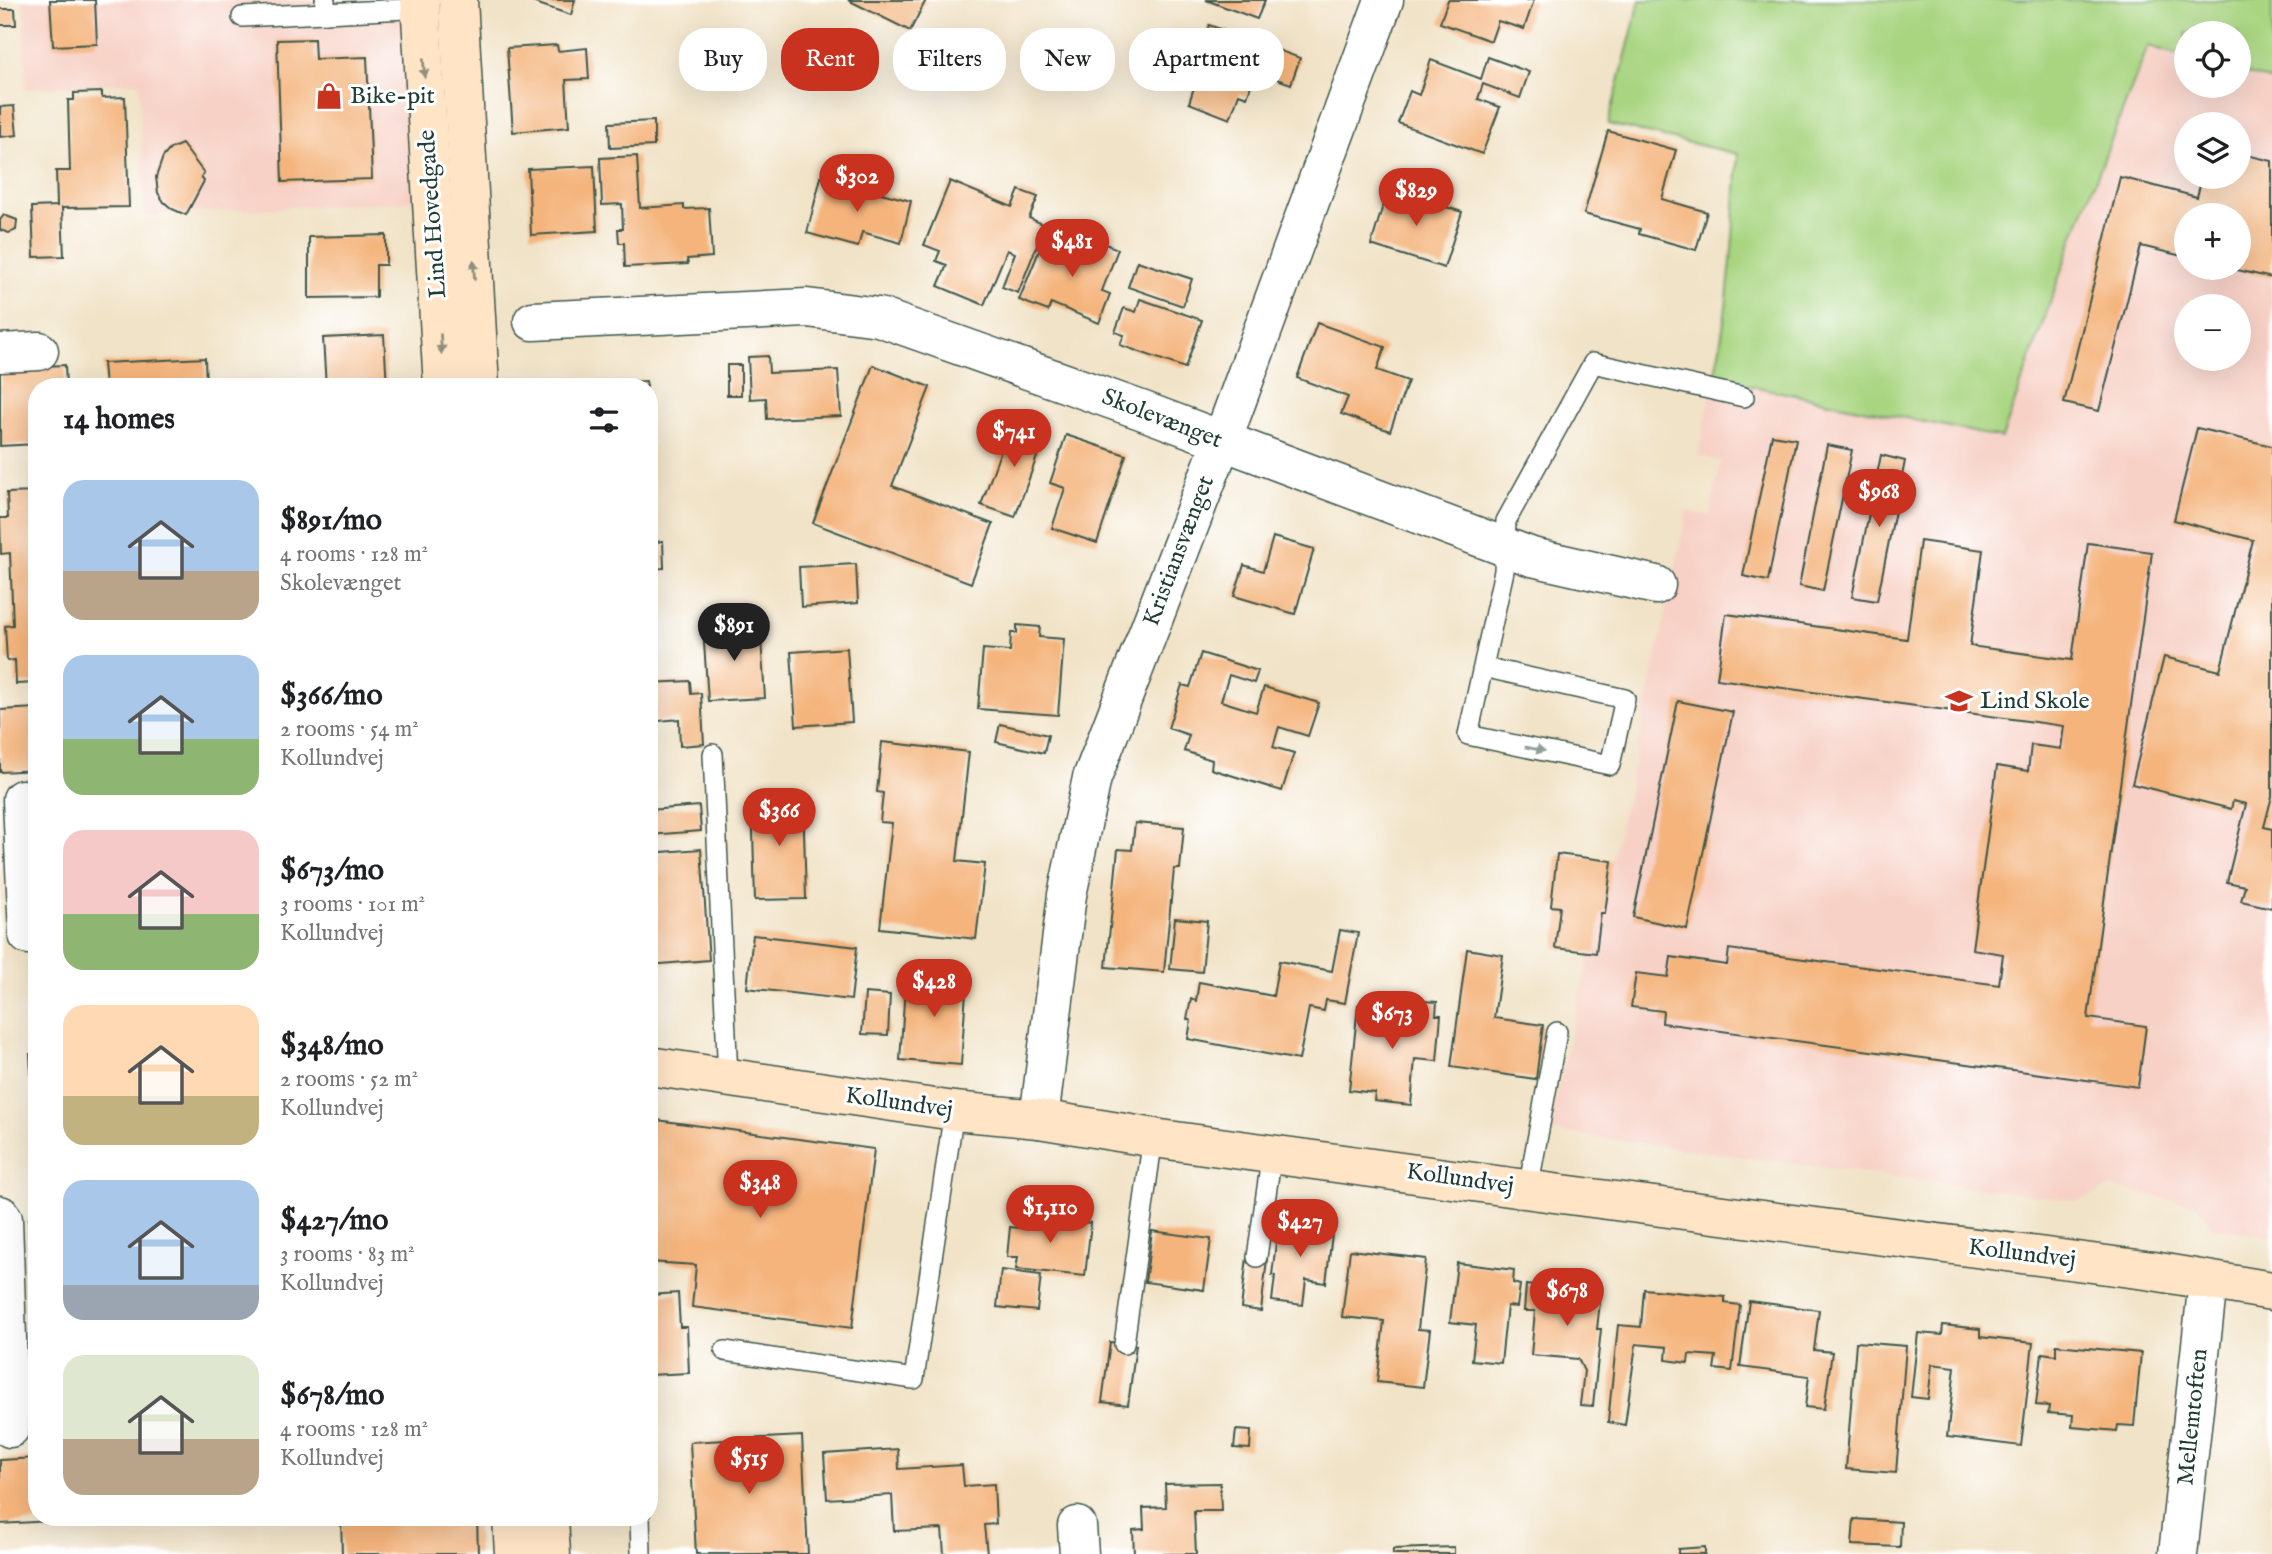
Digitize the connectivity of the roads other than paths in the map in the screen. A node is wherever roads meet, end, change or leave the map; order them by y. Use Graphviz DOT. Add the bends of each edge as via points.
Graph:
graph roads {
  1 [pos="1384,0"];
  2 [pos="458,3"];
  3 [pos="420,4"];
  4 [pos="325,6"];
  5 [pos="242,18"];
  6 [pos="533,321"];
  7 [pos="39,351"];
  8 [pos="0,353"];
  9 [pos="442,378"];
  10 [pos="479,378"];
  11 [pos="1744,397"];
  12 [pos="1222,441"];
  13 [pos="1505,547"];
  14 [pos="1656,585"];
  15 [pos="1483,667"];
  16 [pos="713,754"];
  17 [pos="20,800"];
  18 [pos="28,935"];
  19 [pos="1557,1032"];
  20 [pos="658,1067"];
  21 [pos="729,1077"];
  22 [pos="954,1111"];
  23 [pos="1039,1119"];
  24 [pos="1153,1137"];
  25 [pos="1272,1153"];
  26 [pos="1528,1189"];
  27 [pos="0,1215"];
  28 [pos="1257,1257"];
  29 [pos="2208,1281"];
  30 [pos="2272,1291"];
  31 [pos="1124,1344"];
  32 [pos="725,1351"];
  33 [pos="16,1428"];
  34 [pos="512,1526"];
  35 [pos="549,1526"];
  36 [pos="640,1526"];
  37 [pos="514,1554"];
  38 [pos="551,1554"];
  39 [pos="641,1554"];
  40 [pos="2178,1554"];
  1 -- 12 [label="street, Kristiansvænget"];
  2 -- 3 [label="lane"];
  10 -- 2 [label="street, Lind Hovedgade, one-way"];
  3 -- 4 [label="lane"];
  3 -- 9 [label="street, Lind Hovedgade, one-way"];
  4 -- 5 [label="lane"];
  6 -- 12 [label="street, Skolevænget" via="807,308 879,317"];
  7 -- 8 [label="street"];
  11 -- 13 [label="lane" via="1593,363 1506,521"];
  12 -- 13 [label="street, Skolevænget"];
  12 -- 23 [label="street, Kristiansvænget" via="1092,778 1067,895"];
  13 -- 14 [label="street, Skolevænget"];
  13 -- 15 [label="lane"];
  15 -- 15 [label="lane, one-way" via="1468,735 1610,765 1625,699"];
  16 -- 21 [label="lane"];
  17 -- 18 [label="street"];
  19 -- 26 [label="lane"];
  20 -- 21 [label="street, Kollundvej"];
  21 -- 22 [label="street, Kollundvej"];
  22 -- 23 [label="street, Kollundvej"];
  22 -- 32 [label="lane" via="914,1379"];
  23 -- 24 [label="street, Kollundvej"];
  24 -- 25 [label="street, Kollundvej"];
  24 -- 31 [label="lane"];
  25 -- 26 [label="street, Kollundvej"];
  25 -- 28 [label="lane"];
  26 -- 29 [label="street, Kollundvej"];
  27 -- 33 [label="street"];
  29 -- 30 [label="street, Kollundvej"];
  29 -- 40 [label="street, Mellemtoften"];
  34 -- 37 [label="street"];
  35 -- 38 [label="street"];
  36 -- 39 [label="lane"];
}
